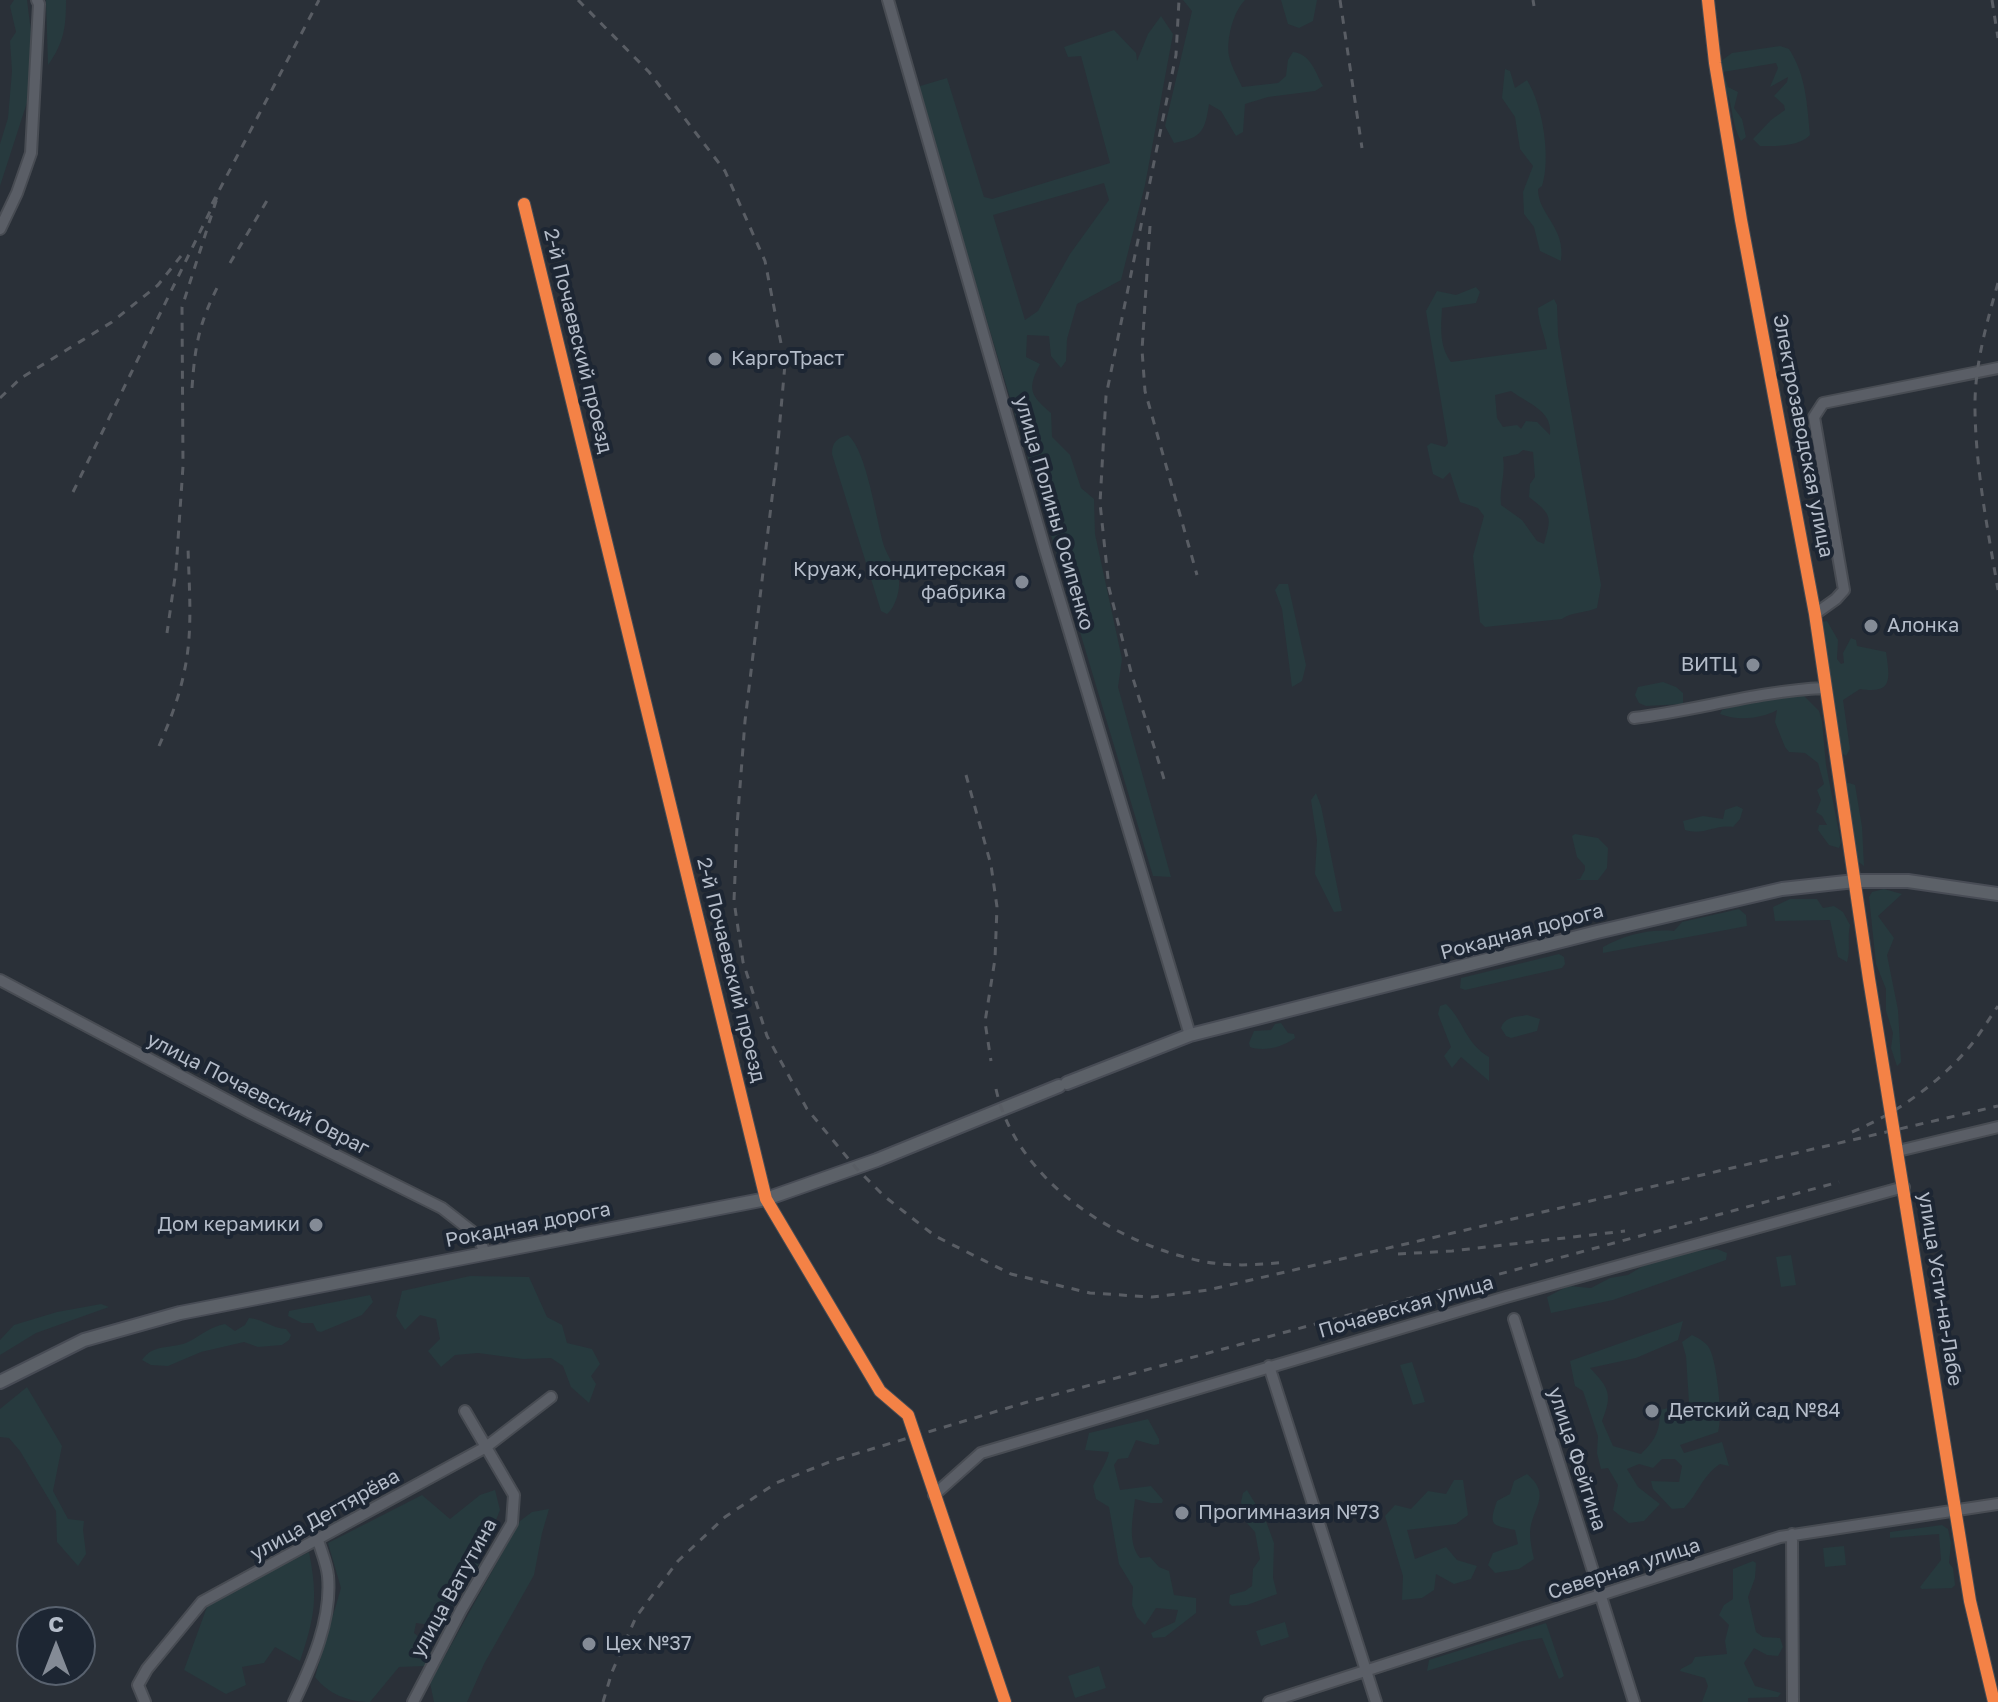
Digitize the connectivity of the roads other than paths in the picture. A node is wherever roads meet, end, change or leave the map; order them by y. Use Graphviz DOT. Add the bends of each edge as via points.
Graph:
graph roads {
  1 [pos="37,0"];
  2 [pos="888,0"];
  3 [pos="1708,0"];
  4 [pos="524,204"];
  5 [pos="0,229"];
  6 [pos="1998,368"];
  7 [pos="1815,614"];
  8 [pos="1824,688"];
  9 [pos="1634,718"];
  10 [pos="1855,881"];
  11 [pos="1998,894"];
  12 [pos="0,980"];
  13 [pos="1190,1035"];
  14 [pos="1998,1127"];
  15 [pos="1898,1151"];
  16 [pos="1904,1187"];
  17 [pos="766,1199"];
  18 [pos="485,1253"];
  19 [pos="1514,1319"];
  20 [pos="1269,1366"];
  21 [pos="0,1382"];
  22 [pos="551,1397"];
  23 [pos="465,1411"];
  24 [pos="486,1447"];
  25 [pos="934,1495"];
  26 [pos="1998,1504"];
  27 [pos="1956,1510"];
  28 [pos="1792,1534"];
  29 [pos="318,1540"];
  30 [pos="1600,1596"];
  31 [pos="1366,1673"];
  32 [pos="145,1702"];
  33 [pos="294,1702"];
  34 [pos="413,1702"];
  35 [pos="1005,1702"];
  36 [pos="1269,1702"];
  37 [pos="1376,1702"];
  38 [pos="1634,1702"];
  39 [pos="1793,1702"];
  40 [pos="1994,1702"];
  1 -- 5 [label="street" via="31,153"];
  2 -- 13 [label="street, улица Полины Осипенко"];
  3 -- 7 [label="street, Электрозаводская улица" via="1741,220"];
  4 -- 17 [label="street, 2-й Почаевский проезд"];
  6 -- 7 [label="street" via="1823,403 1814,417 1844,590"];
  7 -- 8 [label="street, Электрозаводская улица"];
  8 -- 9 [label="street"];
  8 -- 10 [label="street, Электрозаводская улица"];
  10 -- 11 [label="main road, Рокадная дорога" via="1908,881"];
  10 -- 13 [label="main road, Рокадная дорога" via="1720,903"];
  10 -- 15 [label="street, улица Усти-на-Лабе"];
  12 -- 18 [label="street, улица Почаевский Овраг" via="442,1208 478,1236"];
  13 -- 17 [label="main road, Рокадная дорога"];
  14 -- 15 [label="street"];
  15 -- 16 [label="street, улица Усти-на-Лабе"];
  16 -- 20 [label="street, Почаевская улица"];
  16 -- 27 [label="street, улица Усти-на-Лабе"];
  17 -- 18 [label="main road, Рокадная дорога"];
  17 -- 25 [label="street, 2-й Почаевский проезд" via="880,1391 908,1415"];
  18 -- 21 [label="main road, Рокадная дорога" via="180,1313 84,1340"];
  19 -- 30 [label="street, улица Фейгина"];
  20 -- 25 [label="street, Почаевская улица" via="981,1453"];
  20 -- 31 [label="street"];
  22 -- 24 [label="street, улица Дегтярёва"];
  23 -- 24 [label="street, улица Ватутина"];
  24 -- 29 [label="street, улица Дегтярёва"];
  24 -- 34 [label="street, улица Ватутина" via="514,1495 512,1523"];
  25 -- 35 [label="street, 2-й Почаевский проезд"];
  26 -- 27 [label="street, Северная улица"];
  27 -- 28 [label="street, Северная улица"];
  27 -- 40 [label="street, улица Усти-на-Лабе"];
  28 -- 30 [label="street, Северная улица"];
  28 -- 39 [label="street"];
  29 -- 32 [label="street, улица Дегтярёва" via="202,1602 147,1669 138,1685"];
  29 -- 33 [label="street" via="328,1576 324,1623"];
  30 -- 31 [label="street, Северная улица"];
  30 -- 38 [label="street, улица Фейгина"];
  31 -- 36 [label="street, Северная улица"];
  31 -- 37 [label="street"];
}
